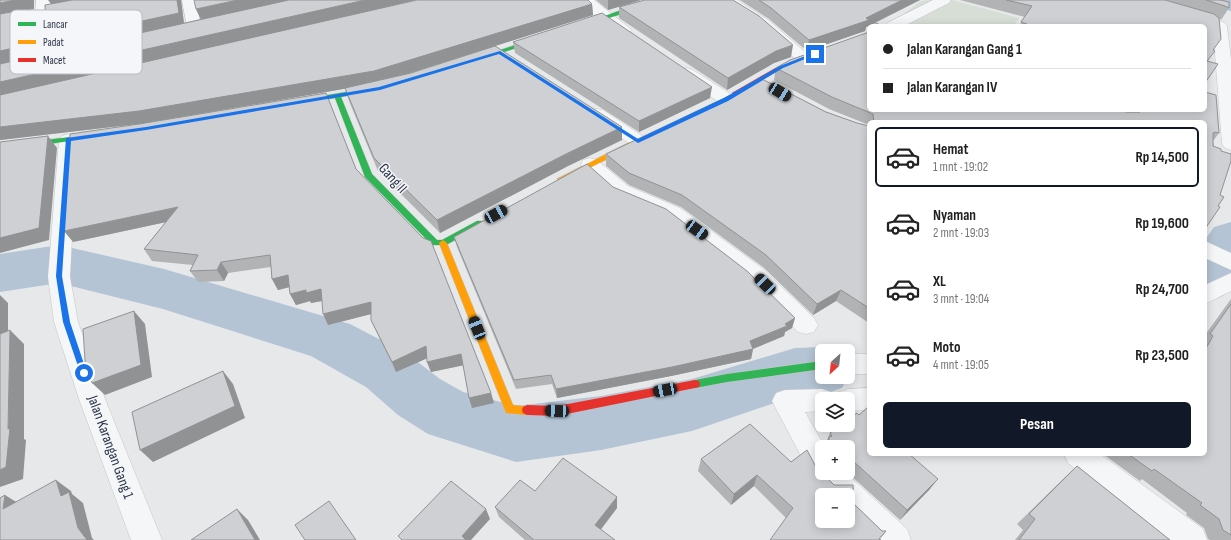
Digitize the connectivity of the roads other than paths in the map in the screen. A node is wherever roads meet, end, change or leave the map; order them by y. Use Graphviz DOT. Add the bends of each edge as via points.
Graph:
graph roads {
  1 [pos="106,0"];
  2 [pos="189,0"];
  3 [pos="586,0"];
  4 [pos="662,0"];
  5 [pos="727,0"];
  6 [pos="944,0"];
  7 [pos="43,6"];
  8 [pos="32,10"];
  9 [pos="1193,15"];
  10 [pos="605,17"];
  11 [pos="10,18"];
  12 [pos="0,21"];
  13 [pos="896,24"];
  14 [pos="194,27"];
  15 [pos="1224,27"];
  16 [pos="567,30"];
  17 [pos="552,35"];
  18 [pos="637,39"];
  19 [pos="807,57"];
  20 [pos="462,64"];
  21 [pos="675,65"];
  22 [pos="758,80"];
  23 [pos="387,87"];
  24 [pos="777,91"];
  25 [pos="337,96"];
  26 [pos="722,101"];
  27 [pos="291,103"];
  28 [pos="585,107"];
  29 [pos="107,134"];
  30 [pos="642,139"];
  31 [pos="68,140"];
  32 [pos="0,148"];
  33 [pos="1226,153"];
  34 [pos="590,164"];
  35 [pos="555,183"];
  36 [pos="485,220"];
  37 [pos="441,243"];
  38 [pos="1208,250"];
  39 [pos="1231,262"];
  40 [pos="1231,281"];
  41 [pos="1207,294"];
  42 [pos="806,325"];
  43 [pos="855,364"];
  44 [pos="867,364"];
  45 [pos="815,366"];
  46 [pos="867,399"];
  47 [pos="815,400"];
  48 [pos="855,400"];
  49 [pos="815,455"];
  50 [pos="1081,456"];
  51 [pos="833,480"];
  52 [pos="147,540"];
  53 [pos="896,540"];
  54 [pos="1192,540"];
  1 -- 7 [label="street"];
  2 -- 14 [label="street"];
  3 -- 10 [label="street"];
  4 -- 10 [label="street"];
  5 -- 19 [label="street" via="763,23"];
  6 -- 13 [label="street"];
  7 -- 8 [label="street"];
  9 -- 15 [label="street"];
  10 -- 16 [label="street"];
  10 -- 18 [label="street"];
  11 -- 12 [label="street"];
  15 -- 33 [label="street"];
  17 -- 20 [label="street" via="506,57"];
  19 -- 22 [label="street"];
  21 -- 26 [label="street"];
  22 -- 24 [label="street"];
  22 -- 26 [label="street"];
  23 -- 25 [label="street"];
  25 -- 27 [label="street"];
  25 -- 37 [label="street, Gang II" via="368,174 435,243"];
  28 -- 30 [label="street"];
  29 -- 31 [label="street"];
  30 -- 34 [label="street"];
  31 -- 32 [label="street"];
  31 -- 52 [label="street, Jalan Karangan Gang 1" via="59,266 66,322"];
  34 -- 35 [label="street"];
  34 -- 42 [label="street" via="621,191 673,213 733,256"];
  36 -- 37 [label="street"];
  37 -- 45 [label="street" via="510,410 557,411 727,378"];
  38 -- 39 [label="street"];
  40 -- 41 [label="street"];
  43 -- 44 [label="street"];
  46 -- 48 [label="street"];
  47 -- 49 [label="street" via="785,401"];
  50 -- 54 [label="street"];
  51 -- 53 [label="street"];
}
